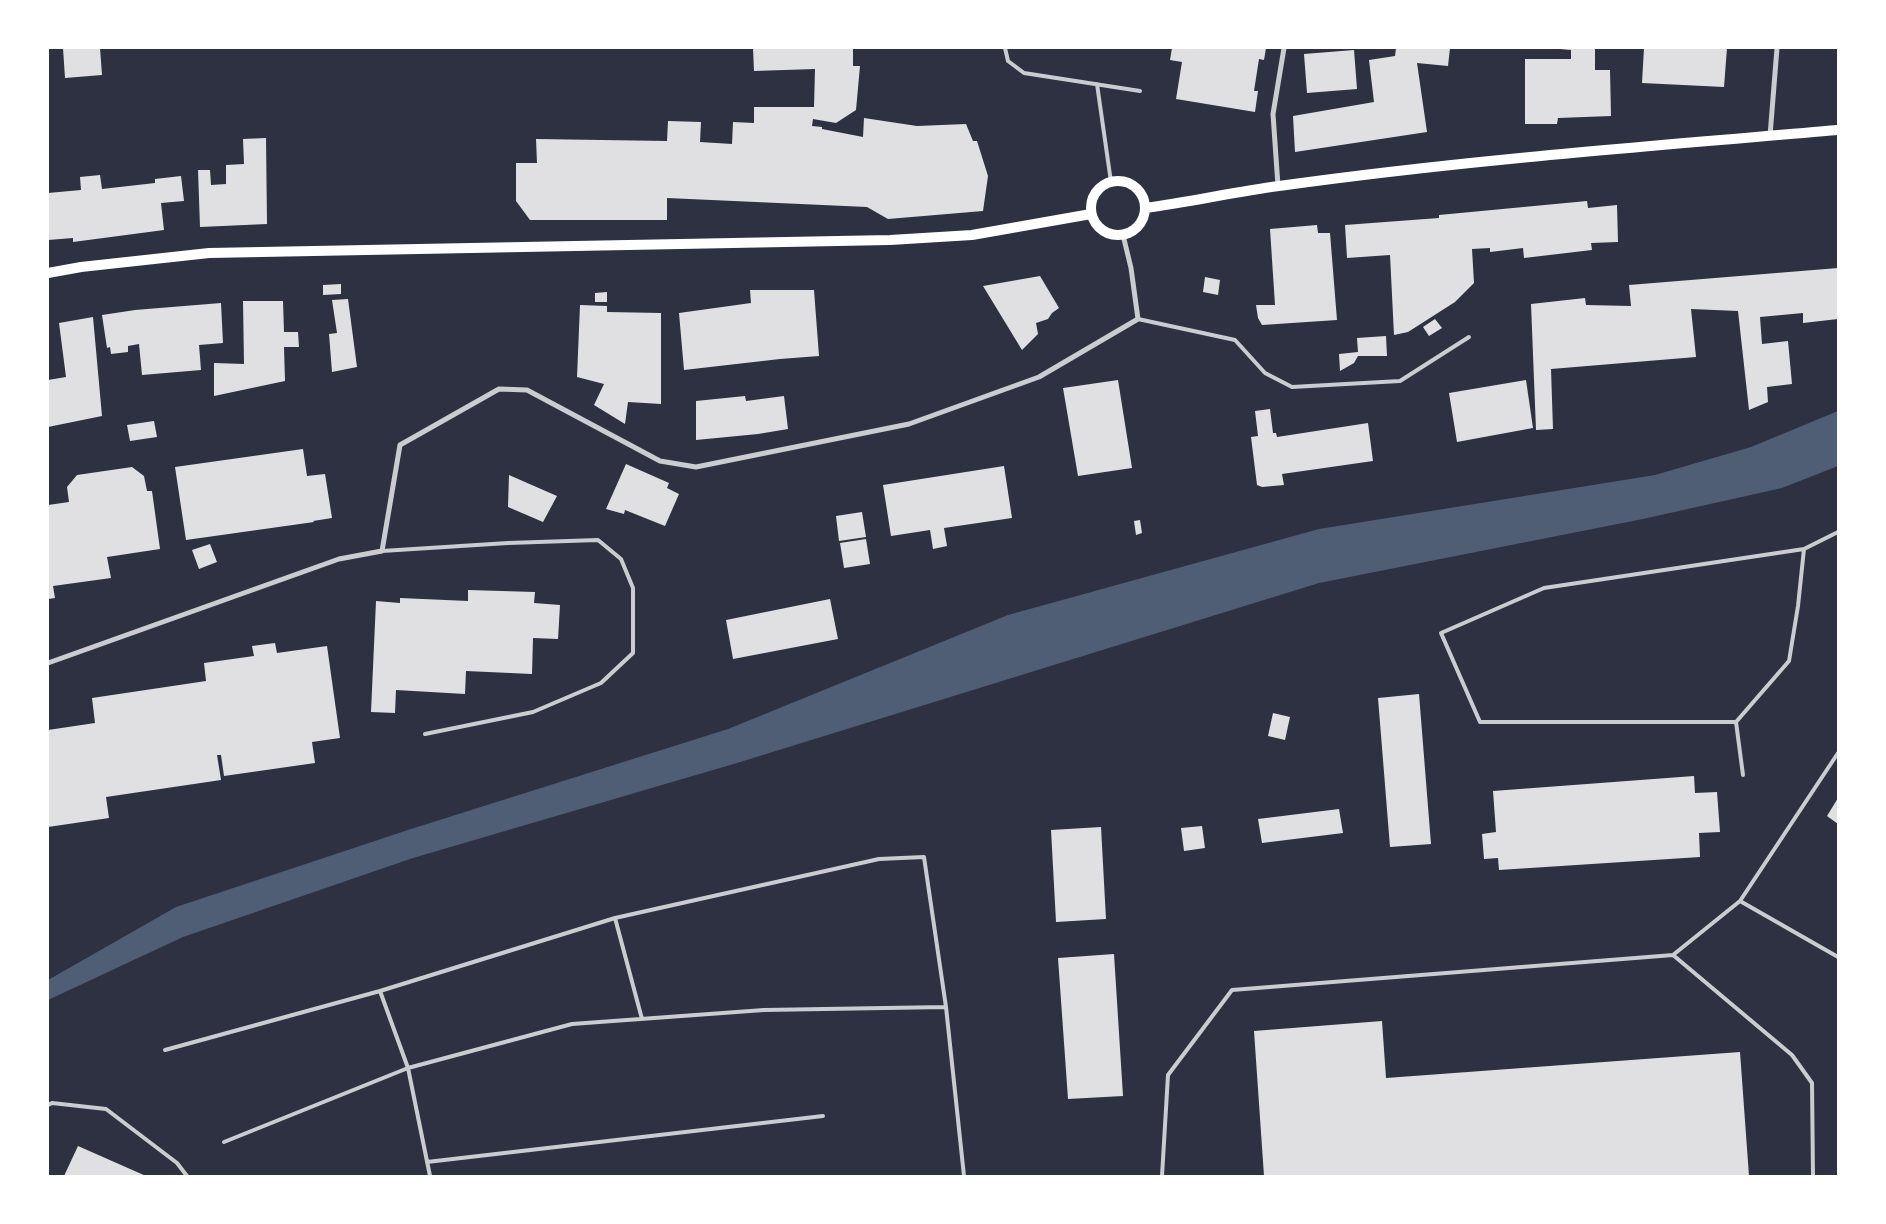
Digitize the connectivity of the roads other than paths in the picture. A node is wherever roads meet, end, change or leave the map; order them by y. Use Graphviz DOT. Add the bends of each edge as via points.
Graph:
graph roads {
  1 [pos="1005,48"];
  2 [pos="1284,48"];
  3 [pos="1777,48"];
  4 [pos="1097,84"];
  5 [pos="1140,91"];
  6 [pos="1838,130"];
  7 [pos="1770,136"];
  8 [pos="1111,182"];
  9 [pos="1278,186"];
  10 [pos="1145,208"];
  11 [pos="1091,214"];
  12 [pos="1123,235"];
  13 [pos="48,273"];
  14 [pos="1138,319"];
  15 [pos="1469,337"];
  16 [pos="1838,532"];
  17 [pos="1804,549"];
  18 [pos="382,551"];
  19 [pos="48,663"];
  20 [pos="1736,722"];
  21 [pos="426,734"];
  22 [pos="1838,752"];
  23 [pos="1743,775"];
  24 [pos="1740,901"];
  25 [pos="615,918"];
  26 [pos="1673,955"];
  27 [pos="1838,957"];
  28 [pos="380,991"];
  29 [pos="946,1007"];
  30 [pos="642,1019"];
  31 [pos="165,1050"];
  32 [pos="408,1068"];
  33 [pos="48,1105"];
  34 [pos="823,1116"];
  35 [pos="224,1142"];
  36 [pos="427,1162"];
  37 [pos="187,1176"];
  38 [pos="430,1176"];
  39 [pos="964,1176"];
  40 [pos="1162,1176"];
  41 [pos="1813,1176"];
  1 -- 4 [label="lane" via="1008,61 1024,73"];
  2 -- 9 [label="street" via="1273,114"];
  3 -- 7 [label="street"];
  4 -- 5 [label="lane"];
  4 -- 8 [label="lane"];
  6 -- 7 [label="main road"];
  7 -- 9 [label="main road"];
  8 -- 10 [label="main road" via="1135,186"];
  8 -- 11 [label="main road" via="1094,194"];
  9 -- 10 [label="main road"];
  10 -- 12 [label="main road" via="1139,226"];
  11 -- 12 [label="main road" via="1094,223 1106,234"];
  11 -- 13 [label="main road" via="972,235 890,240 209,253"];
  12 -- 14 [label="street"];
  14 -- 15 [label="lane" via="1235,340 1265,373 1292,387 1400,381"];
  14 -- 18 [label="street" via="1039,377 909,424 696,466 660,461 527,390 500,389 400,445"];
  16 -- 17 [label="lane"];
  17 -- 20 [label="lane" via="1789,661"];
  17 -- 20 [label="lane" via="1544,588 1441,633 1480,722"];
  18 -- 19 [label="street" via="339,559"];
  18 -- 21 [label="lane" via="598,540 621,558 633,588 633,653 601,683 533,712"];
  20 -- 23 [label="lane"];
  22 -- 24 [label="lane"];
  24 -- 26 [label="lane"];
  24 -- 27 [label="lane"];
  25 -- 28 [label="lane"];
  25 -- 29 [label="lane" via="879,859 924,857"];
  25 -- 30 [label="lane"];
  26 -- 40 [label="lane" via="1232,990 1168,1075"];
  26 -- 41 [label="lane" via="1792,1056 1812,1083"];
  28 -- 31 [label="lane"];
  28 -- 32 [label="lane"];
  29 -- 30 [label="lane" via="764,1010"];
  29 -- 39 [label="lane"];
  30 -- 32 [label="lane" via="572,1024"];
  32 -- 35 [label="lane"];
  32 -- 36 [label="lane"];
  33 -- 37 [label="lane" via="106,1109 176,1163"];
  34 -- 36 [label="lane"];
  36 -- 38 [label="lane"];
}
